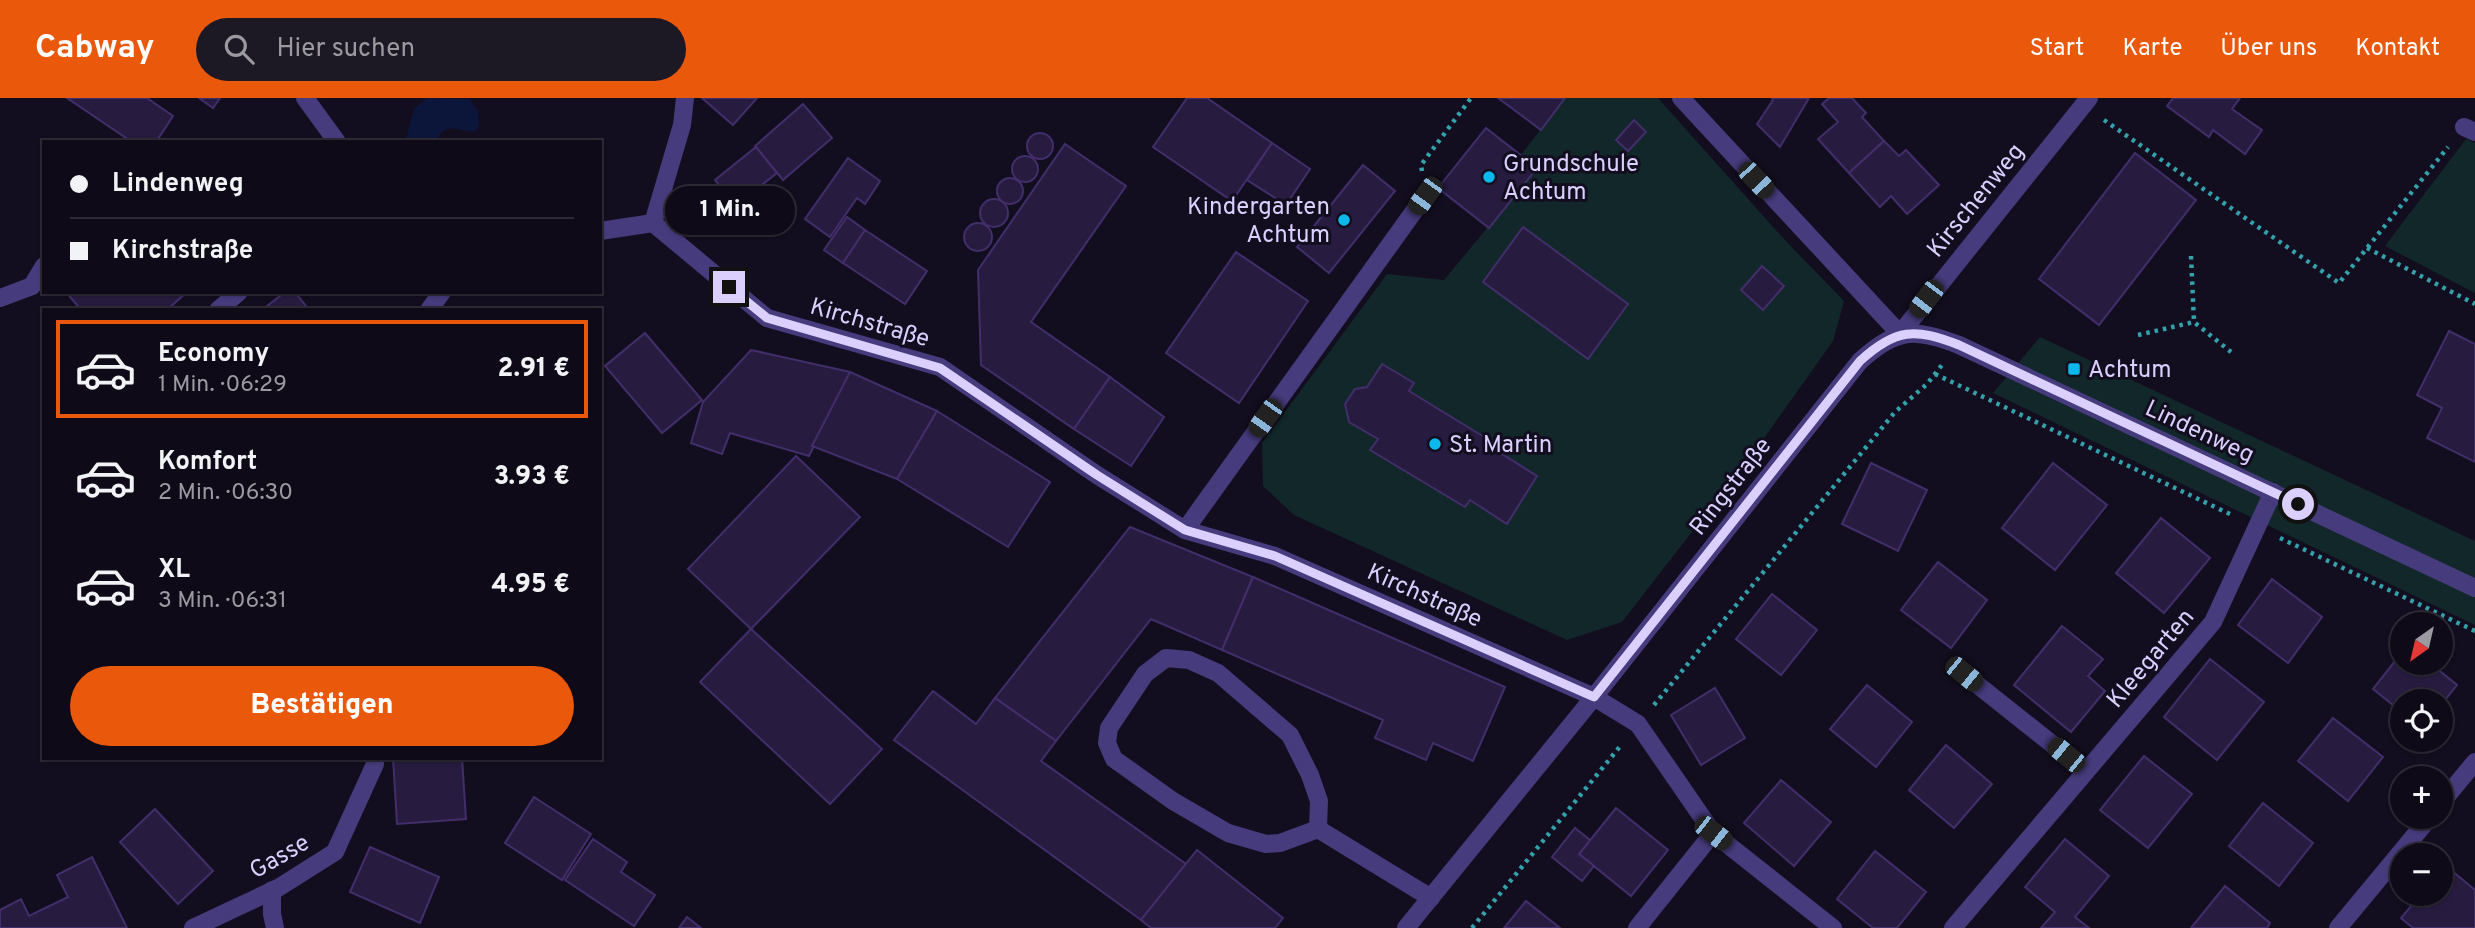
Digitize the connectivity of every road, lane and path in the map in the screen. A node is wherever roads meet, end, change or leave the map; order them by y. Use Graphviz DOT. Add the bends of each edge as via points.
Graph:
graph roads {
  1 [pos="305,98"];
  2 [pos="685,98"];
  3 [pos="1471,98"];
  4 [pos="1681,98"];
  5 [pos="2086,102"];
  6 [pos="2469,130"];
  7 [pos="336,140"];
  8 [pos="1425,196"];
  9 [pos="653,223"];
  10 [pos="602,231"];
  11 [pos="2367,248"];
  12 [pos="2191,256"];
  13 [pos="42,269"];
  14 [pos="237,294"];
  15 [pos="0,298"];
  16 [pos="2475,304"];
  17 [pos="220,308"];
  18 [pos="2194,322"];
  19 [pos="1900,334"];
  20 [pos="2138,335"];
  21 [pos="1959,345"];
  22 [pos="2231,352"];
  23 [pos="1935,374"];
  24 [pos="2273,492"];
  25 [pos="2257,527"];
  26 [pos="1185,530"];
  27 [pos="2475,588"];
  28 [pos="2475,631"];
  29 [pos="1964,674"];
  30 [pos="1594,697"];
  31 [pos="1638,724"];
  32 [pos="375,760"];
  33 [pos="2475,762"];
  34 [pos="2086,772"];
  35 [pos="2453,789"];
  36 [pos="1318,829"];
  37 [pos="2420,829"];
  38 [pos="1713,833"];
  39 [pos="272,890"];
  40 [pos="1431,898"];
  41 [pos="193,928"];
  42 [pos="275,928"];
  43 [pos="1406,928"];
  44 [pos="1472,928"];
  45 [pos="1637,928"];
  46 [pos="1833,928"];
  47 [pos="1953,928"];
  48 [pos="2338,928"];
  1 -- 7 [label="street"];
  2 -- 9 [label="street" via="682,125"];
  3 -- 8 [label="path" via="1421,164"];
  4 -- 19 [label="street"];
  5 -- 11 [label="path" via="2339,283"];
  5 -- 19 [label="street, Kirschenweg"];
  6 -- 11 [label="path"];
  8 -- 26 [label="street"];
  9 -- 10 [label="street"];
  9 -- 26 [label="street, Kirchstraße" via="767,318 940,368"];
  11 -- 16 [label="path"];
  12 -- 18 [label="path"];
  13 -- 15 [label="street" via="32,286"];
  14 -- 17 [label="street"];
  18 -- 20 [label="path"];
  18 -- 22 [label="path"];
  19 -- 21 [label="street, Lindenweg" via="1930,334"];
  19 -- 30 [label="street, Ringstraße" via="1878,344 1860,361"];
  21 -- 23 [label="path"];
  21 -- 24 [label="street, Lindenweg"];
  23 -- 25 [label="path"];
  23 -- 31 [label="path" via="1895,412"];
  24 -- 25 [label="street, Kleegarten"];
  24 -- 27 [label="street, Lindenweg"];
  25 -- 28 [label="path"];
  25 -- 34 [label="street, Kleegarten" via="2213,622"];
  26 -- 30 [label="street, Kirchstraße" via="1275,556"];
  29 -- 34 [label="street"];
  30 -- 31 [label="street, Kirchstraße"];
  30 -- 40 [label="street, Ringstraße"];
  31 -- 38 [label="street"];
  31 -- 44 [label="path"];
  32 -- 39 [label="street, Gasse" via="335,852"];
  33 -- 35 [label="street"];
  34 -- 47 [label="street, Kleegarten"];
  36 -- 36 [label="street" via="1266,844 1228,833 1114,759 1107,743 1109,728 1144,674 1166,658 1189,660 1218,673 1290,735 1320,801"];
  36 -- 40 [label="street"];
  37 -- 48 [label="street"];
  38 -- 45 [label="street"];
  38 -- 46 [label="street"];
  39 -- 41 [label="street, Gasse"];
  39 -- 42 [label="street"];
  40 -- 43 [label="street, Ringstraße"];
}
